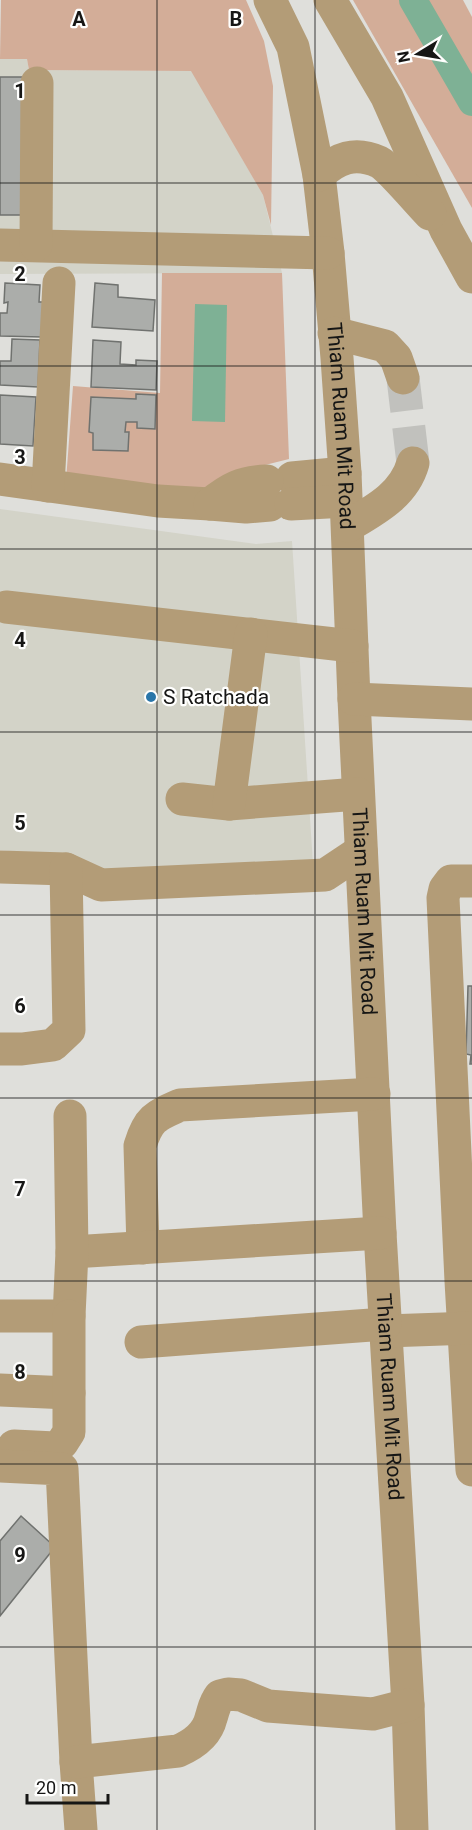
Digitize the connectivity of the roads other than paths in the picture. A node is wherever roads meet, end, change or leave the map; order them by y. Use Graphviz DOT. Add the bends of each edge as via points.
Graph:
graph roads {
  1 [pos="270,0"];
  2 [pos="330,0"];
  3 [pos="37,83"];
  4 [pos="319,175"];
  5 [pos="446,230"];
  6 [pos="0,245"];
  7 [pos="36,245"];
  8 [pos="328,253"];
  9 [pos="472,277"];
  10 [pos="59,283"];
  11 [pos="334,333"];
  12 [pos="403,378"];
  13 [pos="414,463"];
  14 [pos="0,479"];
  15 [pos="48,486"];
  16 [pos="346,500"];
  17 [pos="2,606"];
  18 [pos="251,634"];
  19 [pos="352,646"];
  20 [pos="354,699"];
  21 [pos="472,704"];
  22 [pos="358,794"];
  23 [pos="182,799"];
  24 [pos="229,804"];
  25 [pos="361,851"];
  26 [pos="0,867"];
  27 [pos="66,868"];
  28 [pos="472,881"];
  29 [pos="0,1049"];
  30 [pos="374,1094"];
  31 [pos="462,1099"];
  32 [pos="70,1116"];
  33 [pos="380,1233"];
  34 [pos="142,1248"];
  35 [pos="72,1252"];
  36 [pos="0,1316"];
  37 [pos="69,1316"];
  38 [pos="386,1328"];
  39 [pos="468,1328"];
  40 [pos="141,1342"];
  41 [pos="0,1390"];
  42 [pos="69,1392"];
  43 [pos="0,1446"];
  44 [pos="0,1466"];
  45 [pos="472,1470"];
  46 [pos="408,1705"];
  47 [pos="76,1762"];
  48 [pos="81,1830"];
  49 [pos="412,1830"];
  1 -- 4 [label="street, Thiam Ruam Mit Road" via="293,47"];
  2 -- 5 [label="street" via="387,97"];
  3 -- 7 [label="street"];
  4 -- 5 [label="street" via="330,165 350,157 381,163"];
  4 -- 8 [label="street, Thiam Ruam Mit Road"];
  5 -- 9 [label="street"];
  6 -- 7 [label="street"];
  7 -- 8 [label="street"];
  8 -- 11 [label="street, Thiam Ruam Mit Road"];
  10 -- 15 [label="street"];
  11 -- 12 [label="street" via="385,346 396,358"];
  11 -- 16 [label="street, Thiam Ruam Mit Road"];
  13 -- 16 [label="street" via="409,478 385,504"];
  14 -- 15 [label="street"];
  15 -- 16 [label="street" via="158,501 246,507 280,492"];
  16 -- 19 [label="street, Thiam Ruam Mit Road"];
  17 -- 18 [label="street"];
  18 -- 19 [label="street"];
  18 -- 24 [label="street"];
  19 -- 20 [label="street, Thiam Ruam Mit Road"];
  20 -- 21 [label="street"];
  20 -- 22 [label="street, Thiam Ruam Mit Road"];
  22 -- 24 [label="street"];
  22 -- 25 [label="street, Thiam Ruam Mit Road"];
  23 -- 24 [label="street"];
  25 -- 27 [label="street" via="325,875 101,885"];
  25 -- 30 [label="street, Thiam Ruam Mit Road"];
  26 -- 27 [label="street"];
  27 -- 29 [label="street" via="69,1030 53,1045"];
  28 -- 31 [label="street" via="451,881 443,898"];
  30 -- 33 [label="street, Thiam Ruam Mit Road"];
  30 -- 34 [label="street" via="180,1105 154,1116 140,1146"];
  31 -- 39 [label="street"];
  32 -- 35 [label="street"];
  33 -- 34 [label="street"];
  33 -- 38 [label="street, Thiam Ruam Mit Road"];
  34 -- 35 [label="street"];
  35 -- 37 [label="street"];
  36 -- 37 [label="street"];
  37 -- 42 [label="street"];
  38 -- 39 [label="street"];
  38 -- 40 [label="street"];
  38 -- 46 [label="street, Thiam Ruam Mit Road"];
  39 -- 45 [label="street"];
  41 -- 42 [label="street"];
  42 -- 43 [label="street" via="69,1431 62,1443 55,1448"];
  44 -- 47 [label="street" via="62,1469"];
  46 -- 47 [label="street" via="373,1714 268,1706 228,1694 220,1696 213,1705 211,1721 193,1745 178,1751"];
  46 -- 49 [label="street, Thiam Ruam Mit Road"];
  47 -- 48 [label="street"];
}
